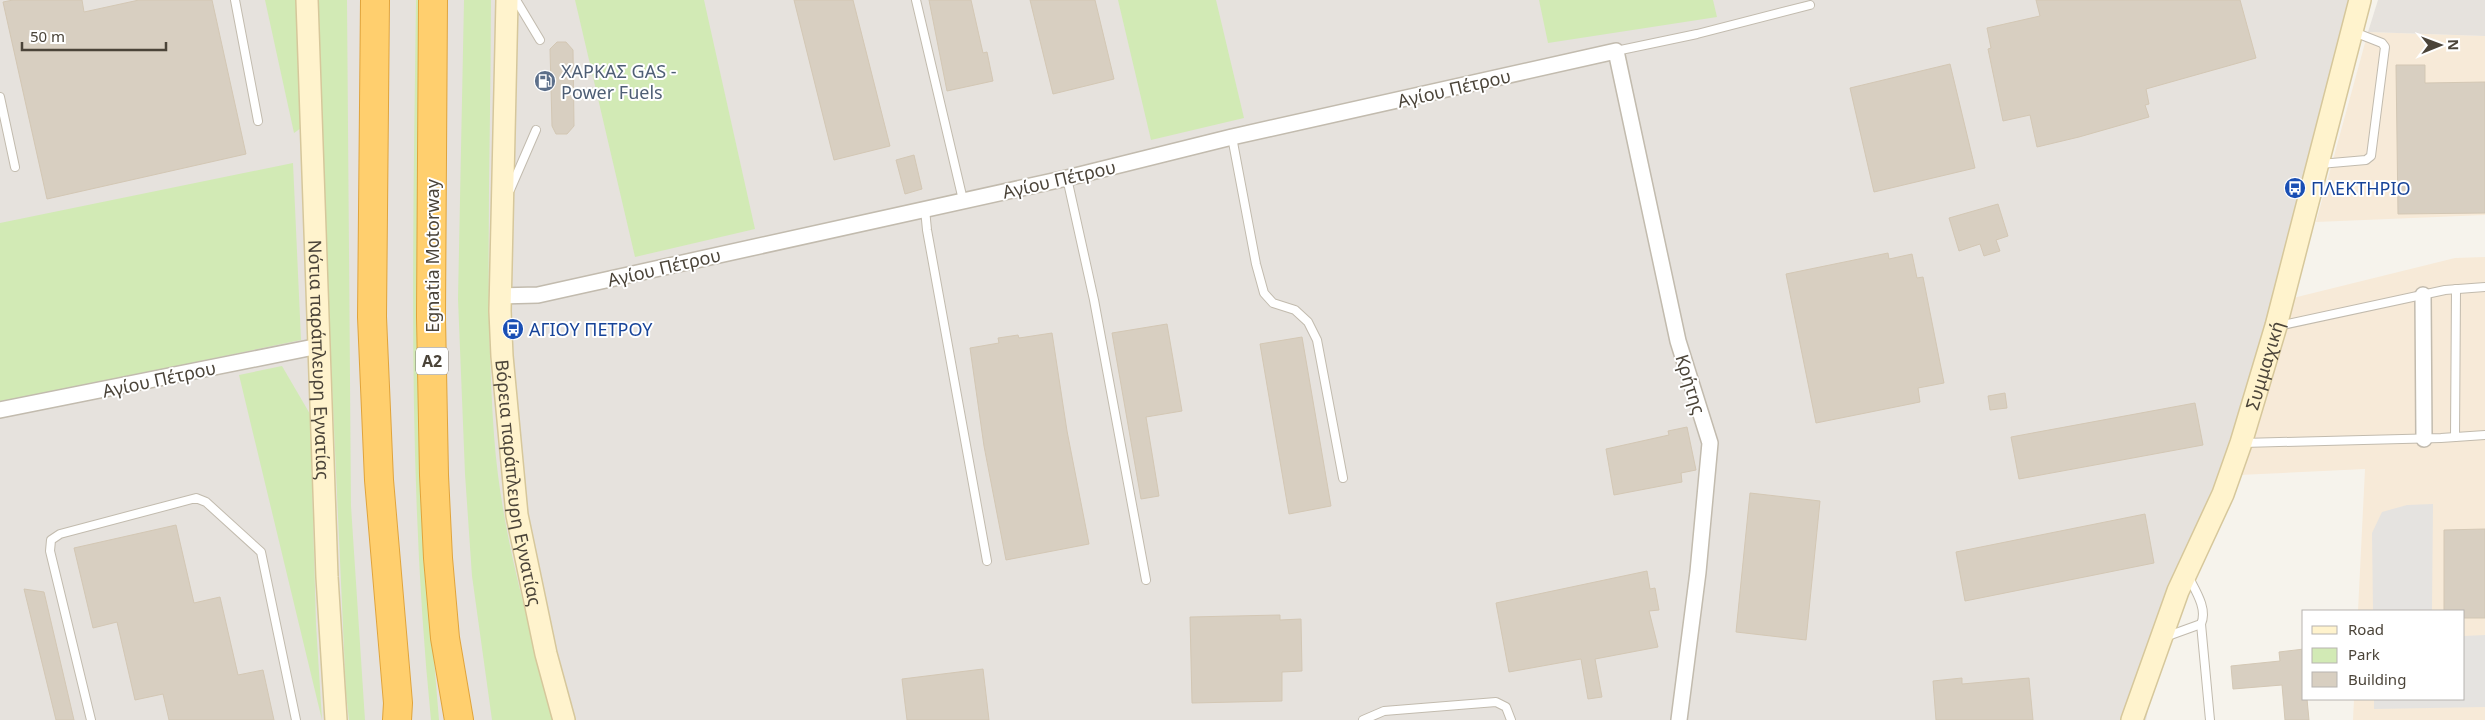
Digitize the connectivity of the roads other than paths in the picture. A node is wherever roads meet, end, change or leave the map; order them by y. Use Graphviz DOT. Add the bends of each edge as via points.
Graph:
graph roads {
  1 [pos="235,0"];
  2 [pos="306,0"];
  3 [pos="375,0"];
  4 [pos="432,0"];
  5 [pos="507,0"];
  6 [pos="516,0"];
  7 [pos="916,0"];
  8 [pos="2360,0"];
  9 [pos="1810,5"];
  10 [pos="2352,31"];
  11 [pos="540,40"];
  12 [pos="1616,51"];
  13 [pos="0,97"];
  14 [pos="258,121"];
  15 [pos="536,130"];
  16 [pos="1232,137"];
  17 [pos="2318,164"];
  18 [pos="15,166"];
  19 [pos="1067,178"];
  20 [pos="963,200"];
  21 [pos="503,206"];
  22 [pos="926,209"];
  23 [pos="2485,287"];
  24 [pos="2456,289"];
  25 [pos="2423,295"];
  26 [pos="501,296"];
  27 [pos="2276,326"];
  28 [pos="319,346"];
  29 [pos="0,410"];
  30 [pos="2485,435"];
  31 [pos="2455,437"];
  32 [pos="2424,439"];
  33 [pos="2241,443"];
  34 [pos="1343,478"];
  35 [pos="987,561"];
  36 [pos="2187,572"];
  37 [pos="1146,580"];
  38 [pos="2201,624"];
  39 [pos="2160,639"];
  40 [pos="400,714"];
  41 [pos="91,720"];
  42 [pos="296,720"];
  43 [pos="336,720"];
  44 [pos="459,720"];
  45 [pos="564,720"];
  46 [pos="1362,720"];
  47 [pos="1511,720"];
  48 [pos="1679,720"];
  49 [pos="2132,720"];
  50 [pos="2210,720"];
  1 -- 14 [label="lane"];
  2 -- 28 [label="street, Νότια παράπλευρη Εγνατίας"];
  3 -- 40 [label="highway" via="372,317 380,480"];
  4 -- 44 [label="highway, Egnatia Motorway / Α2" via="434,475 445,638"];
  5 -- 21 [label="street, Βόρεια παράπλευρη Εγνατίας"];
  6 -- 11 [label="lane"];
  7 -- 20 [label="lane"];
  8 -- 10 [label="street, Συμμαχική"];
  9 -- 12 [label="lane"];
  10 -- 17 [label="street, Συμμαχική"];
  10 -- 17 [label="lane" via="2385,47 2371,156 2366,160"];
  12 -- 16 [label="street, Αγίου Πέτρου"];
  12 -- 48 [label="street, Κρήτης" via="1678,341 1710,444"];
  13 -- 18 [label="lane"];
  15 -- 21 [label="lane"];
  16 -- 19 [label="street, Αγίου Πέτρου"];
  16 -- 34 [label="lane" via="1264,292 1272,303 1295,310 1308,322 1317,340"];
  17 -- 27 [label="street, Συμμαχική"];
  19 -- 20 [label="street, Αγίου Πέτρου"];
  19 -- 37 [label="lane" via="1094,300"];
  20 -- 22 [label="street, Αγίου Πέτρου"];
  21 -- 26 [label="street, Βόρεια παράπλευρη Εγνατίας"];
  22 -- 26 [label="street, Αγίου Πέτρου" via="538,295"];
  22 -- 35 [label="lane" via="927,230"];
  23 -- 24 [label="lane"];
  24 -- 25 [label="lane"];
  24 -- 31 [label="lane"];
  25 -- 27 [label="lane"];
  25 -- 32 [label="street"];
  26 -- 45 [label="street, Βόρεια παράπλευρη Εγνατίας" via="502,356 517,515 546,654"];
  27 -- 33 [label="street, Συμμαχική"];
  28 -- 29 [label="street, Αγίου Πέτρου"];
  28 -- 43 [label="street, Νότια παράπλευρη Εγνατίας"];
  30 -- 31 [label="lane"];
  31 -- 32 [label="lane"];
  32 -- 33 [label="lane"];
  33 -- 36 [label="street, Συμμαχική" via="2223,494"];
  36 -- 38 [label="lane" via="2204,610"];
  36 -- 39 [label="street, Συμμαχική"];
  38 -- 39 [label="lane"];
  38 -- 50 [label="lane"];
  39 -- 49 [label="street, Συμμαχική"];
  41 -- 42 [label="lane" via="50,551 51,540 60,534 196,498 206,502 261,552"];
  46 -- 47 [label="lane" via="1384,711 1496,702 1506,707"];
}
